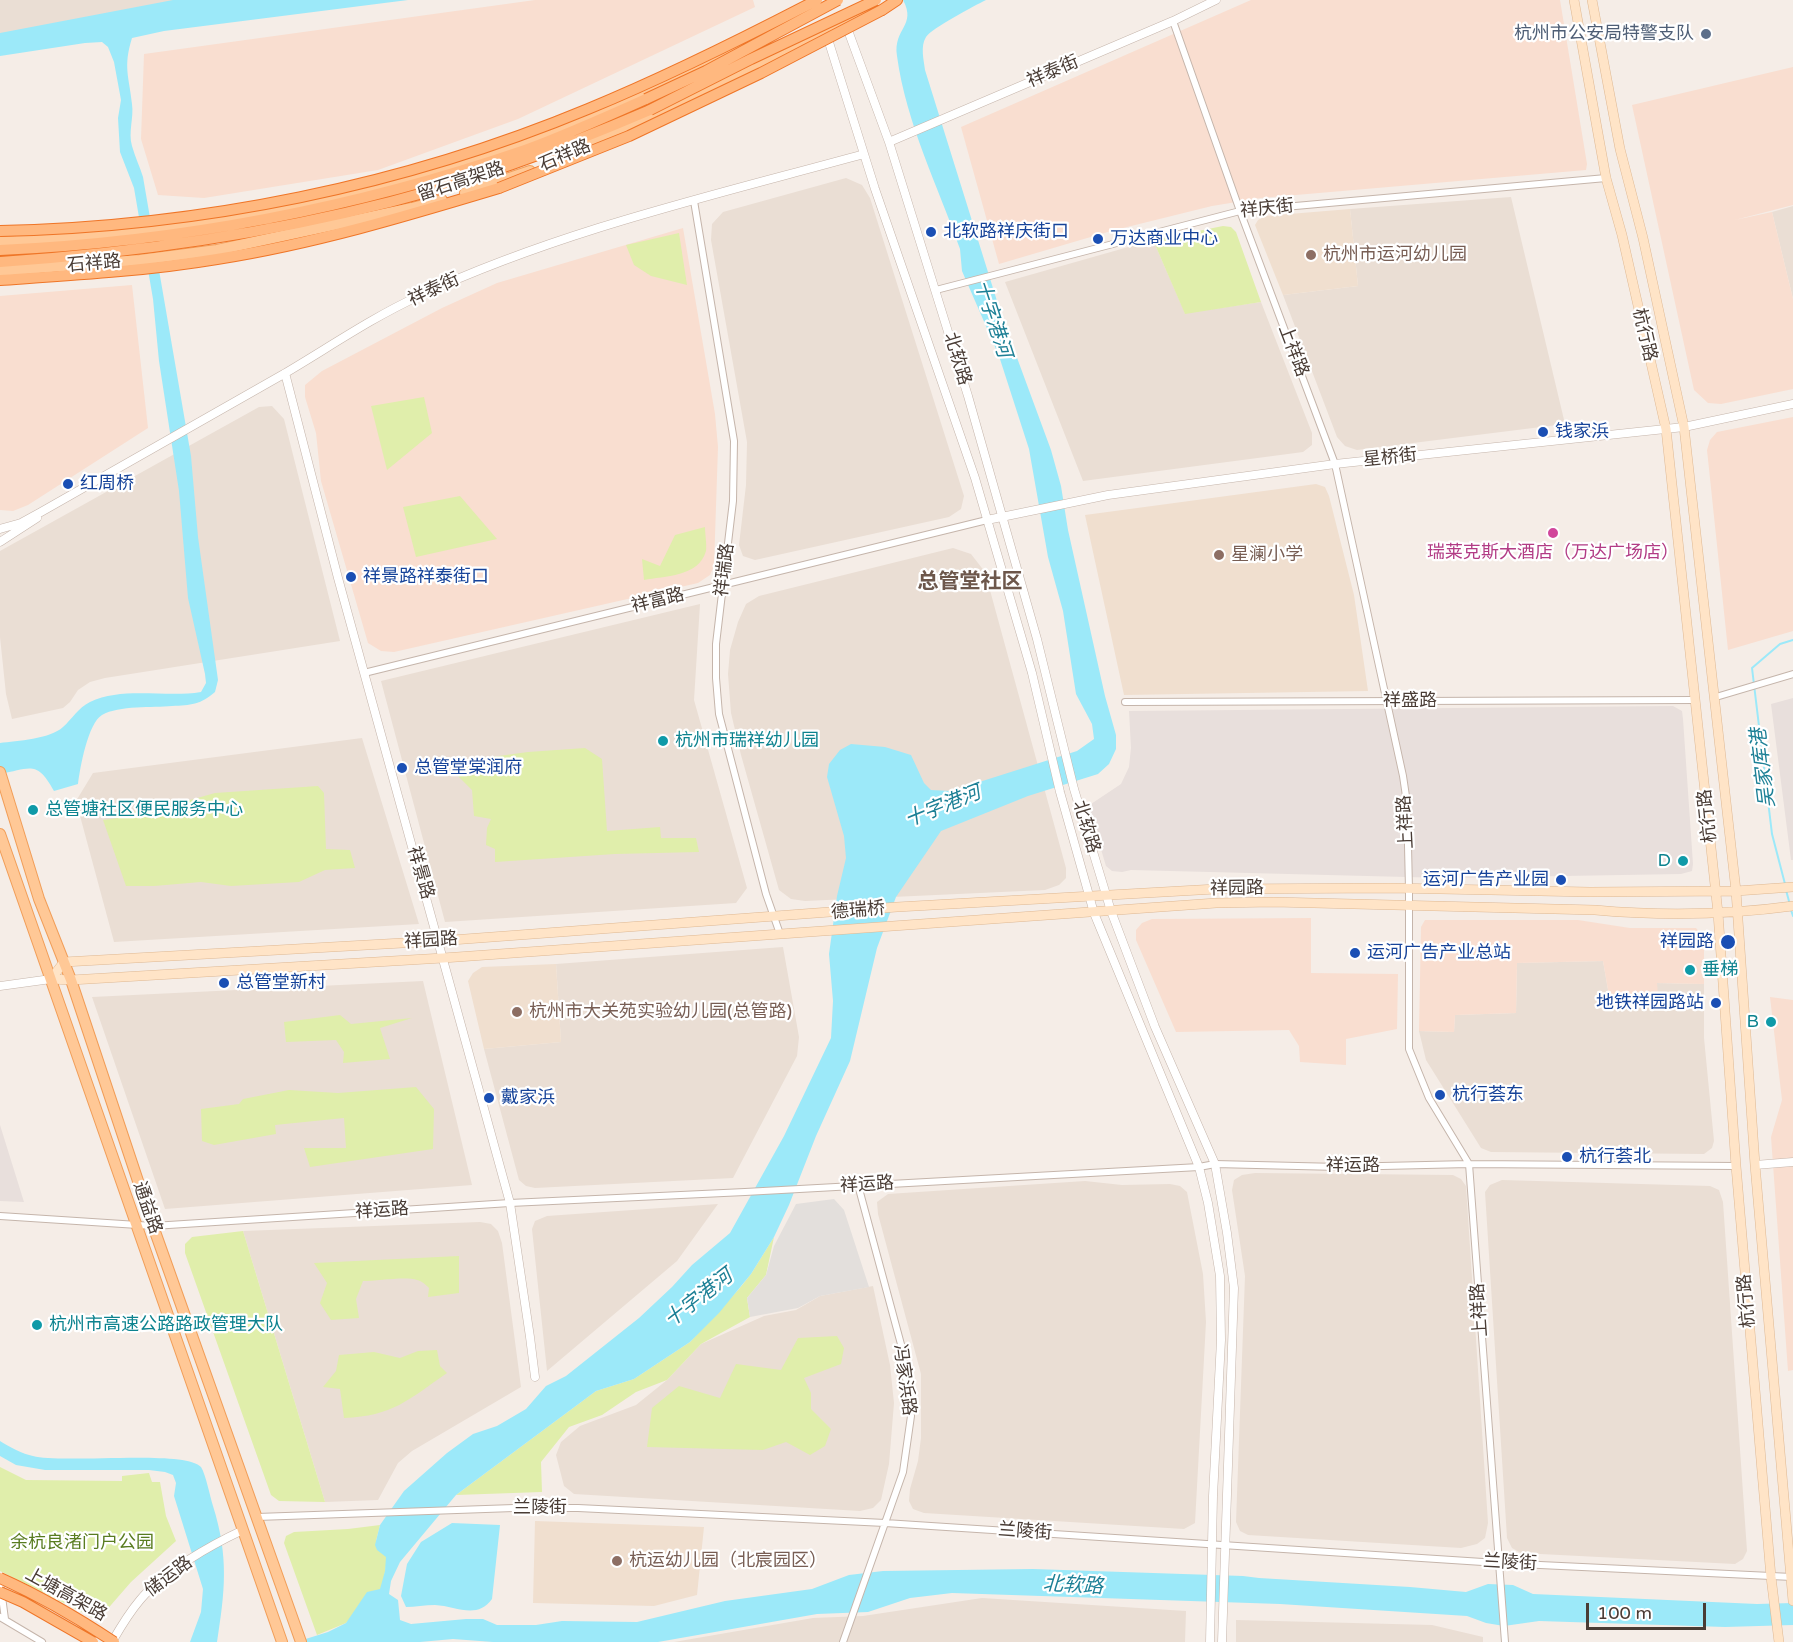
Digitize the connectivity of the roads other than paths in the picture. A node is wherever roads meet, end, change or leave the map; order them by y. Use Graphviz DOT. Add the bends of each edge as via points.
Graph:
graph roads {
  1 [pos="828,0"];
  2 [pos="836,0"];
  3 [pos="877,0"];
  4 [pos="896,0"];
  5 [pos="1216,0"];
  6 [pos="1574,0"];
  7 [pos="1592,0"];
  8 [pos="815,2"];
  9 [pos="1173,21"];
  10 [pos="845,22"];
  11 [pos="826,31"];
  12 [pos="647,100"];
  13 [pos="626,128"];
  14 [pos="889,142"];
  15 [pos="864,154"];
  16 [pos="1606,178"];
  17 [pos="694,201"];
  18 [pos="355,210"];
  19 [pos="1240,211"];
  20 [pos="0,231"];
  21 [pos="0,242"];
  22 [pos="0,250"];
  23 [pos="0,262"];
  24 [pos="0,272"];
  25 [pos="0,280"];
  26 [pos="936,290"];
  27 [pos="285,373"];
  28 [pos="1793,404"];
  29 [pos="1684,427"];
  30 [pos="1666,429"];
  31 [pos="1335,464"];
  32 [pos="41,512"];
  33 [pos="1001,517"];
  34 [pos="987,520"];
  35 [pos="0,529"];
  36 [pos="0,542"];
  37 [pos="722,585"];
  38 [pos="364,673"];
  39 [pos="1793,674"];
  40 [pos="1716,697"];
  41 [pos="1696,700"];
  42 [pos="1125,702"];
  43 [pos="1388,702"];
  44 [pos="1,776"];
  45 [pos="0,834"];
  46 [pos="1793,887"];
  47 [pos="1409,889"];
  48 [pos="1716,891"];
  49 [pos="1736,891"];
  50 [pos="1106,895"];
  51 [pos="1089,896"];
  52 [pos="1409,906"];
  53 [pos="1793,906"];
  54 [pos="897,907"];
  55 [pos="1111,911"];
  56 [pos="1737,912"];
  57 [pos="1094,913"];
  58 [pos="1718,913"];
  59 [pos="819,914"];
  60 [pos="774,917"];
  61 [pos="898,925"];
  62 [pos="820,932"];
  63 [pos="780,934"];
  64 [pos="438,941"];
  65 [pos="443,958"];
  66 [pos="64,962"];
  67 [pos="51,979"];
  68 [pos="71,980"];
  69 [pos="0,986"];
  70 [pos="1793,1162"];
  71 [pos="1215,1164"];
  72 [pos="1469,1164"];
  73 [pos="1755,1165"];
  74 [pos="1736,1166"];
  75 [pos="1199,1167"];
  76 [pos="858,1185"];
  77 [pos="510,1203"];
  78 [pos="0,1216"];
  79 [pos="136,1226"];
  80 [pos="153,1226"];
  81 [pos="535,1377"];
  82 [pos="257,1517"];
  83 [pos="885,1523"];
  84 [pos="243,1530"];
  85 [pos="1212,1544"];
  86 [pos="1225,1545"];
  87 [pos="1498,1563"];
  88 [pos="1771,1577"];
  89 [pos="1791,1577"];
  90 [pos="0,1580"];
  91 [pos="0,1592"];
  92 [pos="1793,1600"];
  93 [pos="2,1618"];
  94 [pos="300,1639"];
  95 [pos="1505,1640"];
  96 [pos="282,1641"];
  97 [pos="42,1642"];
  98 [pos="93,1642"];
  99 [pos="113,1642"];
  100 [pos="843,1642"];
  101 [pos="1210,1642"];
  102 [pos="1222,1642"];
  103 [pos="1779,1642"];
  1 -- 8 [label="main road, 石祥路"];
  2 -- 10 [label="main road"];
  2 -- 12 [label="highway, 留石高架路, bridge"];
  3 -- 12 [label="highway, 留石高架路, bridge" via="751,59"];
  4 -- 10 [label="main road, 石祥路"];
  4 -- 25 [label="highway, 留石高架路, bridge" via="859,23 698,104 619,141 499,188 398,219 240,255 125,272"];
  5 -- 9 [label="street, 祥泰街"];
  6 -- 16 [label="main road, 杭行路"];
  7 -- 29 [label="main road, 杭行路" via="1620,149"];
  8 -- 11 [label="main road"];
  8 -- 12 [label="main road, 石祥路"];
  8 -- 20 [label="highway, 留石高架路, bridge" via="586,110 430,164 321,192 165,220"];
  9 -- 14 [label="street, 祥泰街"];
  9 -- 19 [label="street, 上祥路"];
  10 -- 11 [label="main road, 石祥路"];
  10 -- 14 [label="street, 北软路"];
  11 -- 13 [label="main road, 石祥路"];
  11 -- 15 [label="street, 北软路"];
  12 -- 18 [label="highway, 留石高架路" via="590,136 459,182"];
  12 -- 21 [label="main road, 石祥路" via="417,176 334,197 224,220"];
  12 -- 22 [label="highway, 留石高架路" via="557,137 376,195 161,236"];
  13 -- 18 [label="highway" via="462,188 401,204"];
  13 -- 24 [label="main road, 石祥路" via="538,168 412,208 217,250"];
  14 -- 26 [label="street, 北软路"];
  15 -- 17 [label="street, 祥泰街"];
  15 -- 34 [label="street, 北软路"];
  16 -- 19 [label="street, 祥庆街"];
  16 -- 30 [label="main road, 杭行路"];
  17 -- 27 [label="street, 祥泰街" via="538,247 477,270 344,335"];
  17 -- 37 [label="street, 祥瑞路" via="734,441 734,501"];
  18 -- 23 [label="highway, 留石高架路" via="224,238 88,256"];
  19 -- 26 [label="street, 祥庆街"];
  19 -- 31 [label="street, 上祥路"];
  26 -- 33 [label="street, 北软路"];
  27 -- 32 [label="street, 祥泰街"];
  27 -- 38 [label="street, 祥景路"];
  28 -- 29 [label="street, 星桥街"];
  29 -- 30 [label="street, 星桥街"];
  29 -- 40 [label="main road, 杭行路"];
  30 -- 31 [label="street, 星桥街"];
  30 -- 41 [label="main road, 杭行路"];
  31 -- 33 [label="street, 星桥街" via="1115,494"];
  31 -- 43 [label="street, 上祥路"];
  32 -- 35 [label="street, 祥泰街"];
  32 -- 36 [label="street, 祥泰街" via="36,520"];
  33 -- 34 [label="street, 星桥街"];
  33 -- 50 [label="street, 北软路"];
  34 -- 37 [label="street, 祥富路"];
  34 -- 51 [label="street, 北软路" via="1032,674"];
  37 -- 38 [label="street, 祥富路"];
  37 -- 60 [label="street, 祥瑞路" via="716,644 719,714"];
  38 -- 64 [label="street, 祥景路"];
  39 -- 40 [label="street"];
  40 -- 49 [label="main road, 杭行路"];
  41 -- 43 [label="street, 祥盛路"];
  41 -- 48 [label="main road, 杭行路"];
  42 -- 43 [label="street, 祥盛路"];
  43 -- 47 [label="street, 上祥路" via="1407,803"];
  44 -- 66 [label="main road, 通益路" via="39,899"];
  45 -- 67 [label="main road, 通益路"];
  46 -- 49 [label="main road, 祥园路"];
  47 -- 48 [label="main road, 祥园路"];
  47 -- 50 [label="main road, 祥园路" via="1216,889"];
  47 -- 52 [label="street, 上祥路"];
  48 -- 49 [label="main road, 祥园路"];
  48 -- 58 [label="main road, 杭行路"];
  49 -- 56 [label="main road, 杭行路"];
  50 -- 51 [label="main road, 祥园路"];
  50 -- 55 [label="street, 北软路"];
  51 -- 54 [label="main road, 祥园路"];
  51 -- 57 [label="street, 北软路"];
  52 -- 55 [label="main road, 祥园路" via="1274,902"];
  52 -- 58 [label="main road, 祥园路"];
  52 -- 72 [label="street, 上祥路" via="1409,1049 1429,1098"];
  53 -- 56 [label="main road, 祥园路"];
  54 -- 59 [label="main road, 德瑞桥"];
  55 -- 57 [label="main road, 祥园路"];
  55 -- 71 [label="street, 北软路" via="1155,1027"];
  56 -- 58 [label="main road, 祥园路"];
  56 -- 73 [label="main road, 杭行路"];
  57 -- 61 [label="main road, 祥园路"];
  57 -- 75 [label="street, 北软路"];
  58 -- 74 [label="main road, 杭行路"];
  59 -- 60 [label="main road, 祥园路"];
  60 -- 63 [label="street, 祥瑞路"];
  60 -- 64 [label="main road, 祥园路"];
  61 -- 62 [label="main road, 德瑞桥"];
  62 -- 63 [label="main road, 祥园路"];
  63 -- 65 [label="main road, 祥园路"];
  64 -- 65 [label="street, 祥景路"];
  64 -- 66 [label="main road, 祥园路"];
  65 -- 68 [label="main road, 祥园路"];
  65 -- 77 [label="street, 祥景路"];
  66 -- 67 [label="main road"];
  66 -- 68 [label="main road, 通益路"];
  67 -- 68 [label="main road, 祥园路"];
  67 -- 69 [label="street, 祥园路"];
  67 -- 79 [label="main road, 通益路"];
  68 -- 80 [label="main road, 通益路"];
  70 -- 73 [label="street"];
  71 -- 72 [label="street, 祥运路"];
  71 -- 75 [label="street, 祥运路"];
  71 -- 86 [label="street, 北软路" via="1234,1288"];
  72 -- 74 [label="street, 祥运路"];
  72 -- 87 [label="street, 上祥路"];
  73 -- 89 [label="main road, 杭行路"];
  74 -- 88 [label="main road, 杭行路"];
  75 -- 76 [label="street, 祥运路"];
  75 -- 85 [label="street, 北软路" via="1220,1276"];
  76 -- 77 [label="street, 祥运路"];
  76 -- 83 [label="street, 冯家浜路" via="902,1348 911,1416 903,1472"];
  77 -- 80 [label="street, 祥运路"];
  77 -- 81 [label="street, 祥景路"];
  78 -- 79 [label="street, 祥运路"];
  79 -- 80 [label="street, 祥运路"];
  79 -- 84 [label="main road, 通益路"];
  80 -- 82 [label="main road, 通益路"];
  82 -- 83 [label="street, 兰陵街" via="578,1508"];
  82 -- 94 [label="main road, 通益路"];
  83 -- 85 [label="street, 兰陵街"];
  83 -- 100 [label="street, 冯家浜路"];
  84 -- 96 [label="main road, 通益路"];
  84 -- 99 [label="street, 储运路" via="175,1569 141,1598"];
  85 -- 86 [label="street, 兰陵街"];
  85 -- 101 [label="street, 北软路"];
  86 -- 87 [label="street, 兰陵街"];
  86 -- 102 [label="street, 北软路"];
  87 -- 88 [label="street, 兰陵街"];
  87 -- 95 [label="street, 上祥路"];
  88 -- 89 [label="street, 兰陵街"];
  88 -- 103 [label="main road, 杭行路"];
  89 -- 92 [label="main road, 杭行路"];
  90 -- 93 [label="street"];
  90 -- 99 [label="highway, 上塘高架路, bridge" via="36,1595"];
  91 -- 98 [label="highway, 上塘高架路, bridge"];
  93 -- 97 [label="street"];
}
